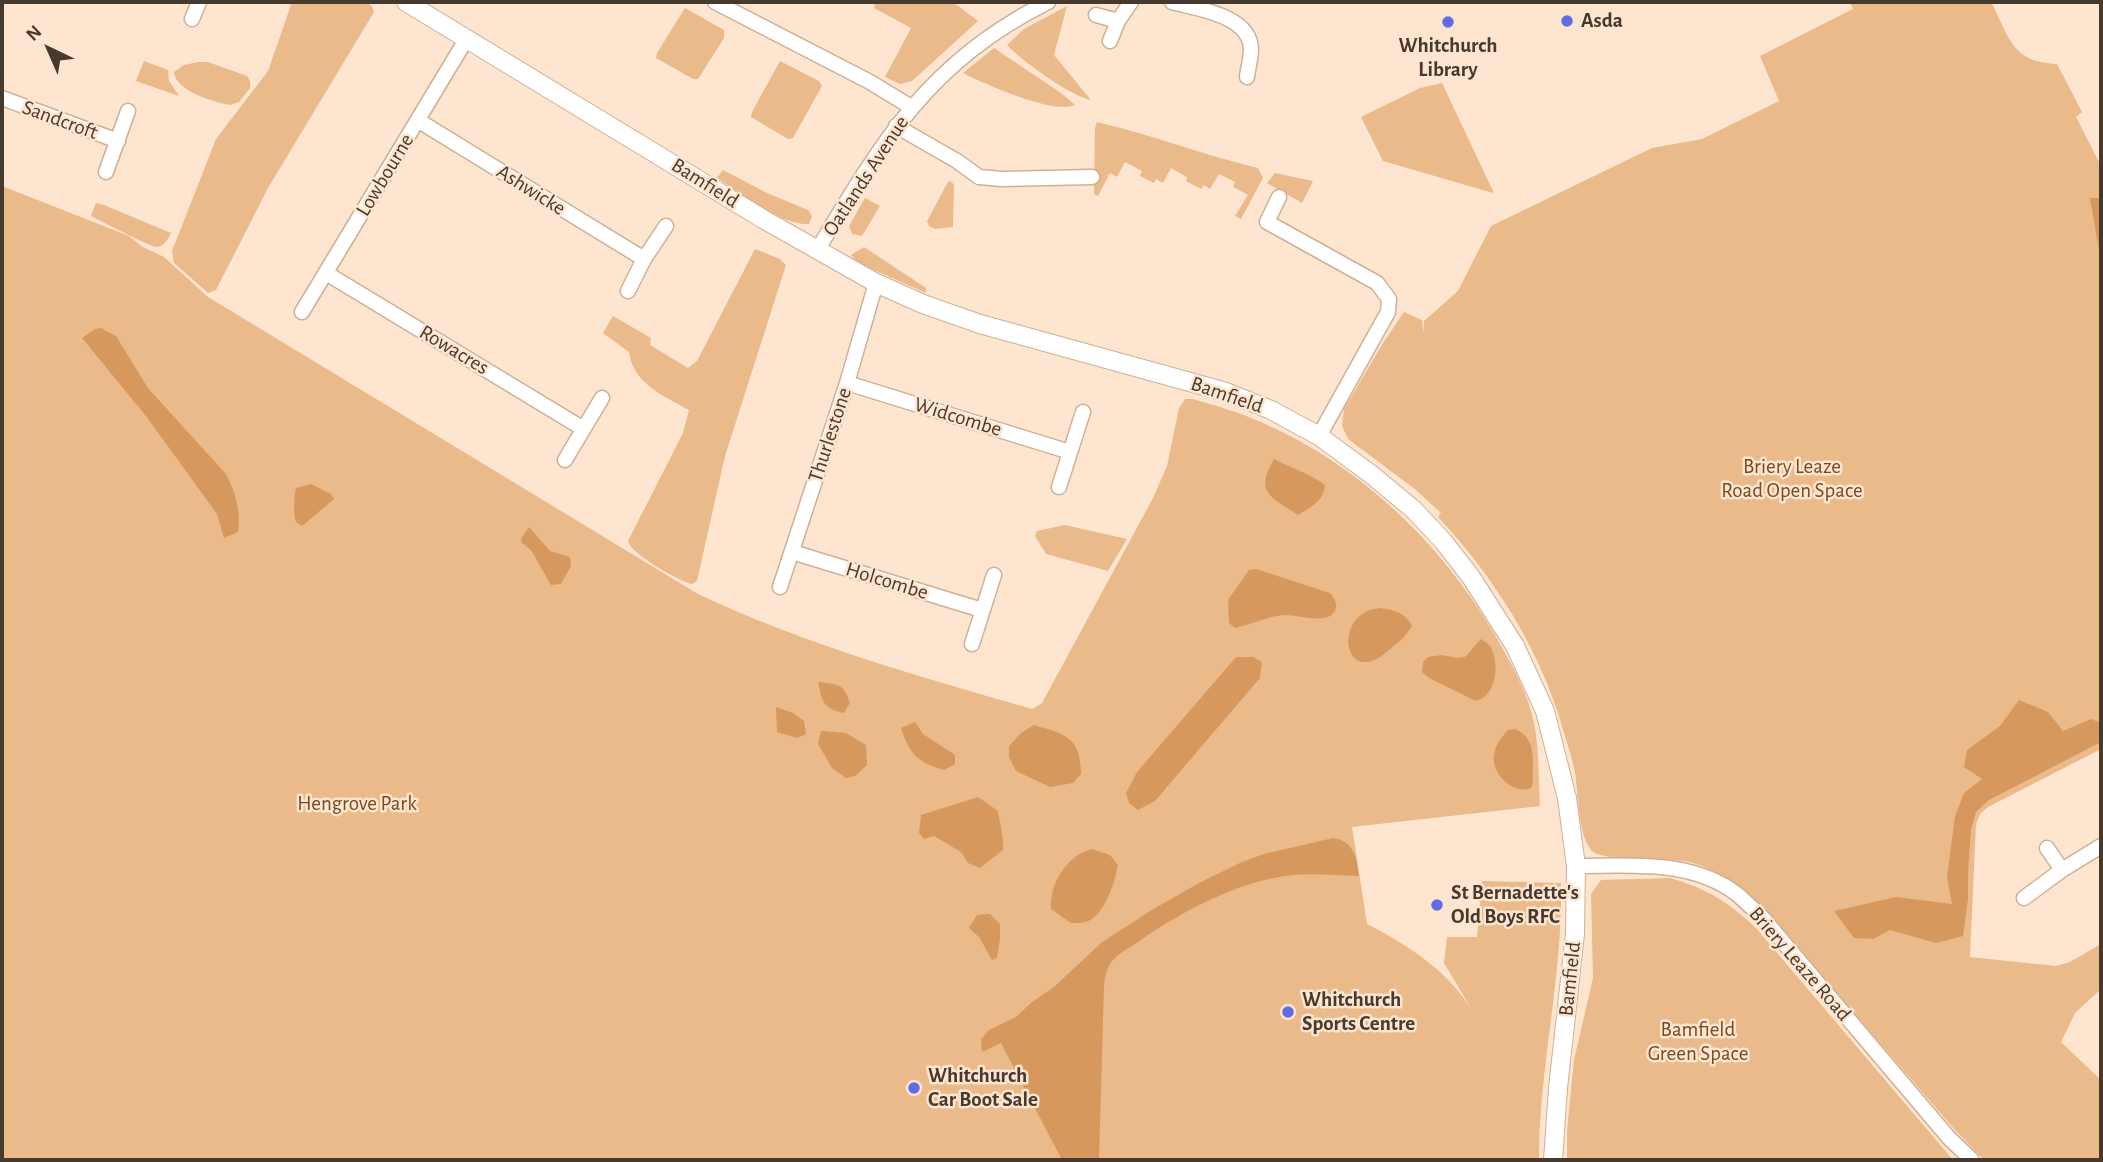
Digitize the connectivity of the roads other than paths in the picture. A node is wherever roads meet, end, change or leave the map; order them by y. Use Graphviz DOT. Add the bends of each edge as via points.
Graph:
graph roads {
  1 [pos="199,2"];
  2 [pos="406,2"];
  3 [pos="715,2"];
  4 [pos="1048,2"];
  5 [pos="1131,2"];
  6 [pos="1172,2"];
  7 [pos="1096,15"];
  8 [pos="192,19"];
  9 [pos="1118,22"];
  10 [pos="467,38"];
  11 [pos="1110,41"];
  12 [pos="1247,77"];
  13 [pos="2,98"];
  14 [pos="911,107"];
  15 [pos="128,111"];
  16 [pos="419,121"];
  17 [pos="896,126"];
  18 [pos="118,141"];
  19 [pos="106,172"];
  20 [pos="1092,177"];
  21 [pos="1279,197"];
  22 [pos="666,226"];
  23 [pos="818,249"];
  24 [pos="644,259"];
  25 [pos="326,273"];
  26 [pos="876,283"];
  27 [pos="628,291"];
  28 [pos="302,312"];
  29 [pos="847,383"];
  30 [pos="602,398"];
  31 [pos="1083,412"];
  32 [pos="582,428"];
  33 [pos="1319,436"];
  34 [pos="1070,452"];
  35 [pos="565,460"];
  36 [pos="1059,487"];
  37 [pos="792,552"];
  38 [pos="994,575"];
  39 [pos="780,587"];
  40 [pos="982,610"];
  41 [pos="972,644"];
  42 [pos="2101,846"];
  43 [pos="2047,848"];
  44 [pos="1576,866"];
  45 [pos="2062,870"];
  46 [pos="2024,898"];
  47 [pos="1553,1160"];
  48 [pos="1972,1160"];
  1 -- 8 [label="street"];
  2 -- 10 [label="street, Bamfield"];
  3 -- 14 [label="street"];
  4 -- 14 [label="street, Oatlands Avenue" via="953,64"];
  5 -- 9 [label="street"];
  6 -- 12 [label="street" via="1229,18 1242,29 1251,47"];
  7 -- 9 [label="street"];
  9 -- 11 [label="street"];
  10 -- 16 [label="street, Lowbourne"];
  10 -- 23 [label="street, Bamfield"];
  13 -- 18 [label="street, Sandcroft"];
  14 -- 17 [label="street, Oatlands Avenue"];
  15 -- 18 [label="street, Sandcroft"];
  16 -- 24 [label="street, Ashwicke"];
  16 -- 25 [label="street, Lowbourne"];
  17 -- 20 [label="street" via="979,177"];
  17 -- 23 [label="street, Oatlands Avenue"];
  18 -- 19 [label="street, Sandcroft"];
  21 -- 33 [label="street" via="1267,222 1377,283 1389,299 1388,312"];
  22 -- 24 [label="street"];
  23 -- 26 [label="street, Bamfield"];
  24 -- 27 [label="street"];
  25 -- 28 [label="street, Lowbourne"];
  25 -- 32 [label="street, Rowacres"];
  26 -- 29 [label="street, Thurlestone"];
  26 -- 33 [label="street, Bamfield" via="980,324 1226,392"];
  29 -- 34 [label="street, Widcombe"];
  29 -- 37 [label="street, Thurlestone"];
  30 -- 32 [label="street"];
  31 -- 34 [label="street"];
  32 -- 35 [label="street"];
  33 -- 44 [label="street, Bamfield" via="1414,510 1494,610 1545,711 1567,798"];
  34 -- 36 [label="street"];
  37 -- 39 [label="street, Thurlestone"];
  37 -- 40 [label="street, Holcombe"];
  38 -- 40 [label="street"];
  40 -- 41 [label="street"];
  42 -- 45 [label="street"];
  43 -- 45 [label="street"];
  44 -- 47 [label="street, Bamfield" via="1575,934"];
  44 -- 48 [label="street, Briery Leaze Road" via="1671,867 1701,875 1736,893 1762,917"];
  45 -- 46 [label="street"];
}
